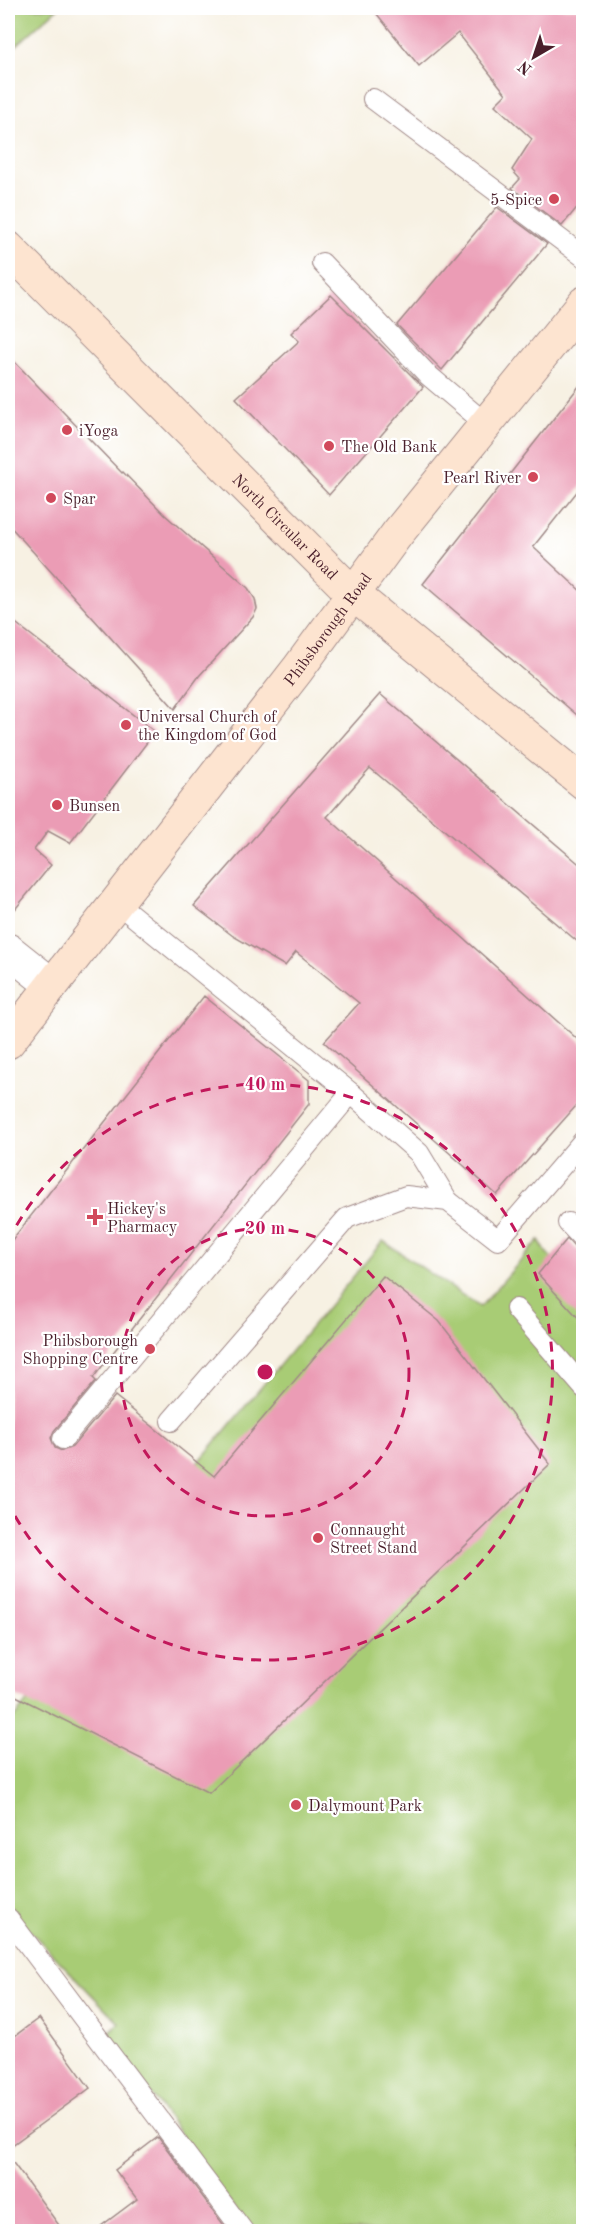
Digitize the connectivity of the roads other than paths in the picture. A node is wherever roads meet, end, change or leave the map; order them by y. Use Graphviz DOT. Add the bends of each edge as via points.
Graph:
graph roads {
  1 [pos="373,99"];
  2 [pos="8,248"];
  3 [pos="584,256"];
  4 [pos="322,263"];
  5 [pos="584,303"];
  6 [pos="486,424"];
  7 [pos="353,594"];
  8 [pos="584,783"];
  9 [pos="117,903"];
  10 [pos="8,950"];
  11 [pos="52,985"];
  12 [pos="8,1042"];
  13 [pos="351,1093"];
  14 [pos="584,1140"];
  15 [pos="448,1201"];
  16 [pos="568,1223"];
  17 [pos="584,1240"];
  18 [pos="516,1309"];
  19 [pos="584,1388"];
  20 [pos="171,1421"];
  21 [pos="63,1439"];
  22 [pos="8,1918"];
  23 [pos="244,2232"];
  1 -- 3 [label="lane"];
  2 -- 7 [label="main road, North Circular Road"];
  4 -- 6 [label="lane" via="428,375"];
  5 -- 6 [label="main road, Phibsborough Road"];
  6 -- 7 [label="main road, Phibsborough Road"];
  7 -- 8 [label="main road, North Circular Road"];
  7 -- 9 [label="main road, Phibsborough Road"];
  9 -- 11 [label="main road, Phibsborough Road"];
  9 -- 13 [label="lane"];
  10 -- 11 [label="street"];
  11 -- 12 [label="main road, Phibsborough Road"];
  13 -- 15 [label="lane" via="419,1153"];
  13 -- 21 [label="lane"];
  14 -- 15 [label="lane" via="498,1240"];
  15 -- 20 [label="lane" via="405,1196 346,1218"];
  16 -- 17 [label="lane"];
  18 -- 19 [label="lane"];
  22 -- 23 [label="lane"];
}
